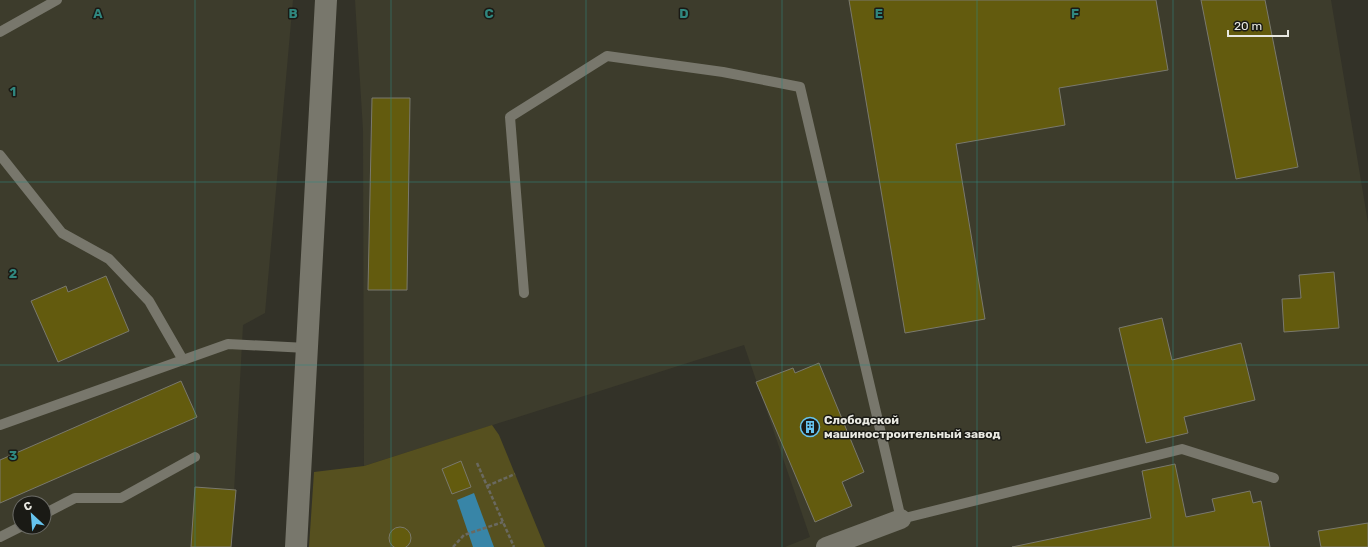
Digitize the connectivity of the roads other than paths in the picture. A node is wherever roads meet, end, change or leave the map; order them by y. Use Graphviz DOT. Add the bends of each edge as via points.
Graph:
graph roads {
  1 [pos="57,0"];
  2 [pos="326,0"];
  3 [pos="0,32"];
  4 [pos="0,156"];
  5 [pos="524,293"];
  6 [pos="307,348"];
  7 [pos="183,360"];
  8 [pos="0,425"];
  9 [pos="195,458"];
  10 [pos="1274,478"];
  11 [pos="52,510"];
  12 [pos="901,519"];
  13 [pos="12,531"];
  14 [pos="0,537"];
  15 [pos="296,547"];
  16 [pos="826,547"];
  1 -- 3 [label="lane"];
  2 -- 6 [label="street"];
  4 -- 7 [label="lane" via="62,232 109,259 149,301"];
  5 -- 12 [label="lane" via="510,117 607,56 723,72 800,87"];
  6 -- 7 [label="lane" via="228,344"];
  6 -- 15 [label="street"];
  7 -- 8 [label="lane"];
  9 -- 11 [label="lane" via="121,498 75,498"];
  10 -- 12 [label="lane" via="1182,449"];
  12 -- 16 [label="street"];
  13 -- 14 [label="lane"];
}
